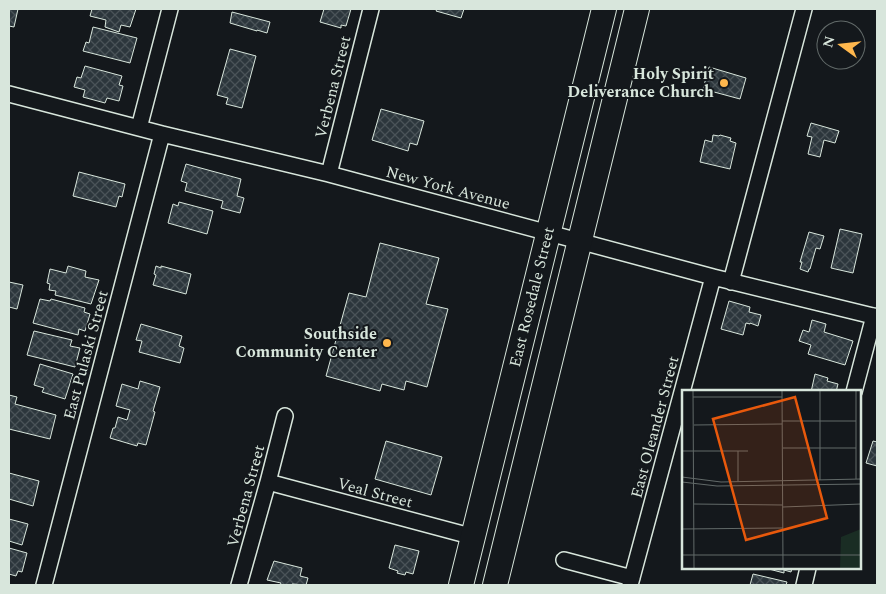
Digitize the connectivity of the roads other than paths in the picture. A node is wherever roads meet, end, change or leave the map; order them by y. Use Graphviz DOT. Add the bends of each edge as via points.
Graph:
graph roads {
  1 [pos="170,9"];
  2 [pos="371,9"];
  3 [pos="604,9"];
  4 [pos="638,9"];
  5 [pos="804,9"];
  6 [pos="9,94"];
  7 [pos="140,128"];
  8 [pos="162,134"];
  9 [pos="329,174"];
  10 [pos="548,233"];
  11 [pos="580,241"];
  12 [pos="713,278"];
  13 [pos="731,282"];
  14 [pos="876,316"];
  15 [pos="682,390"];
  16 [pos="855,390"];
  17 [pos="682,392"];
  18 [pos="285,416"];
  19 [pos="268,482"];
  20 [pos="474,537"];
  21 [pos="564,560"];
  22 [pos="808,569"];
  23 [pos="630,582"];
  24 [pos="44,585"];
  25 [pos="239,585"];
  26 [pos="461,585"];
  27 [pos="495,585"];
  28 [pos="804,585"];
  1 -- 7 [label="street"];
  2 -- 9 [label="street, Verbena Street"];
  3 -- 10 [label="main road, East Rosedale Street"];
  4 -- 11 [label="main road, East Rosedale Street"];
  5 -- 13 [label="street"];
  6 -- 7 [label="street, New York Avenue"];
  7 -- 8 [label="street, New York Avenue"];
  8 -- 9 [label="street, New York Avenue"];
  8 -- 24 [label="street, East Pulaski Street"];
  9 -- 10 [label="street, New York Avenue"];
  10 -- 11 [label="street, New York Avenue"];
  10 -- 20 [label="main road, East Rosedale Street"];
  11 -- 12 [label="street, New York Avenue"];
  11 -- 27 [label="main road, East Rosedale Street"];
  12 -- 13 [label="street, New York Avenue"];
  12 -- 15 [label="street, East Oleander Street"];
  13 -- 14 [label="street, New York Avenue"];
  14 -- 16 [label="street"];
  17 -- 23 [label="street, East Oleander Street"];
  18 -- 19 [label="street, Verbena Street"];
  19 -- 20 [label="street, Veal Street"];
  19 -- 25 [label="street, Verbena Street"];
  20 -- 26 [label="main road, East Rosedale Street"];
  21 -- 23 [label="street"];
  22 -- 28 [label="street"];
}
